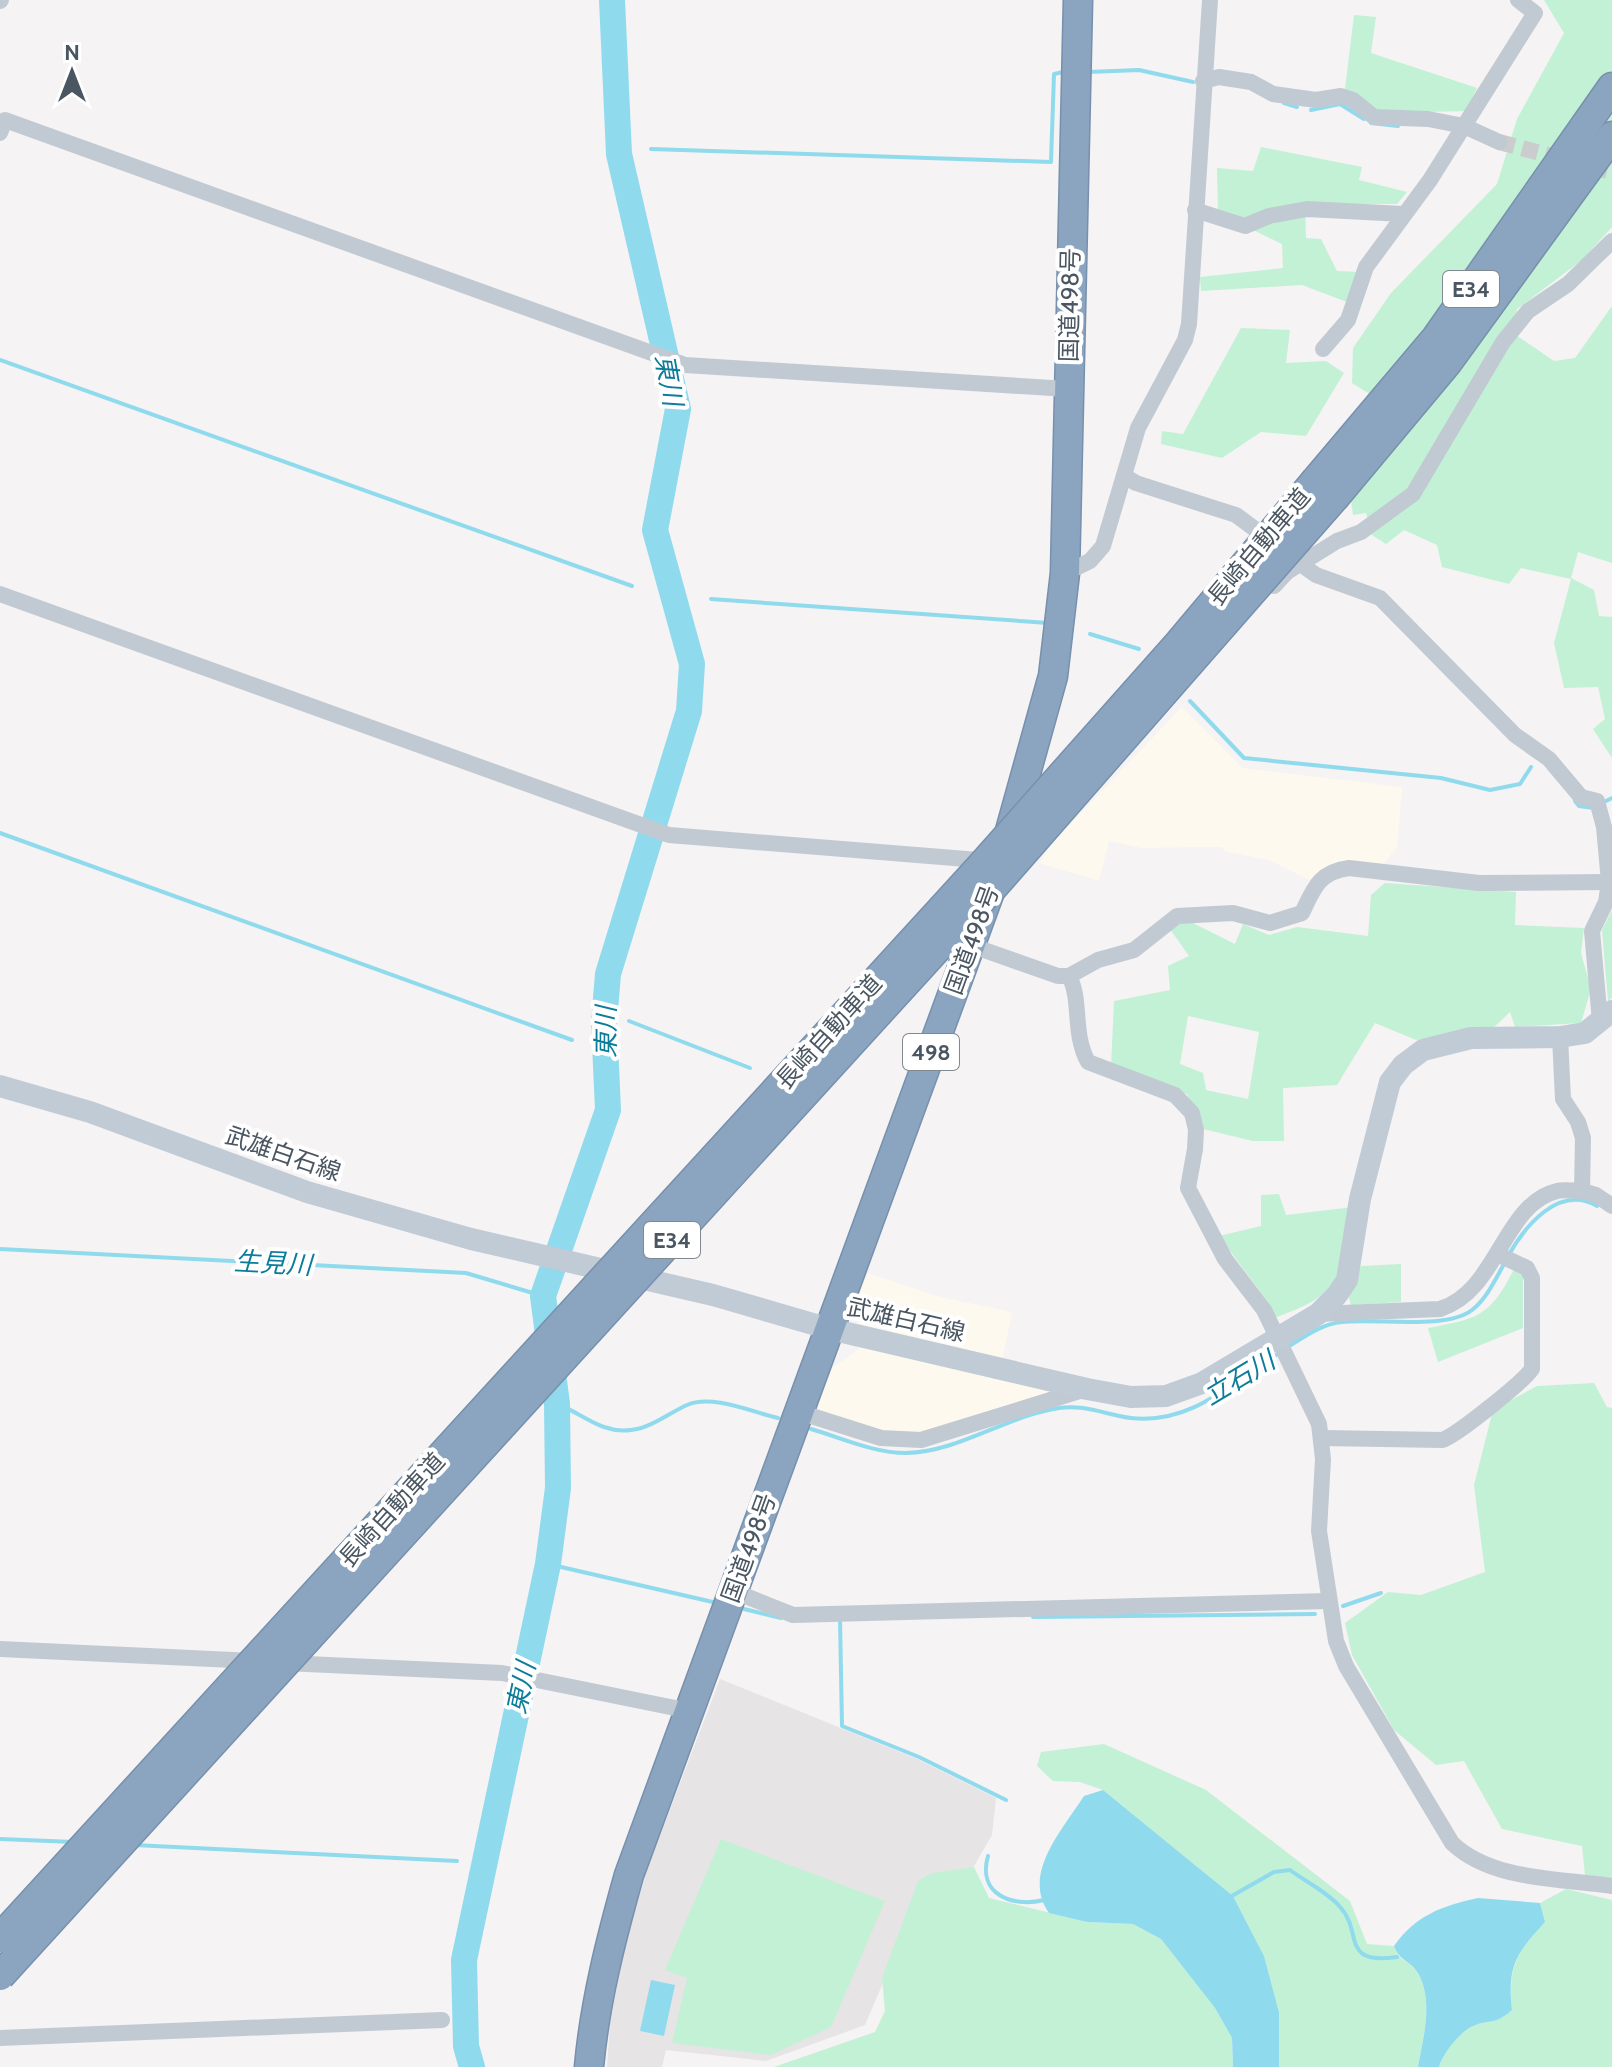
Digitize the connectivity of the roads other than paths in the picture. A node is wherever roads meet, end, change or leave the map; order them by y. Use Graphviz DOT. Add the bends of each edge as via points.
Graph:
graph roads {
  1 [pos="1078,0"];
  2 [pos="1210,0"];
  3 [pos="1518,0"];
  4 [pos="1203,81"];
  5 [pos="1612,87"];
  6 [pos="1464,126"];
  7 [pos="0,133"];
  8 [pos="1612,136"];
  9 [pos="1499,142"];
  10 [pos="1195,210"];
  11 [pos="1403,214"];
  12 [pos="1612,241"];
  13 [pos="1323,349"];
  14 [pos="1068,389"];
  15 [pos="1124,476"];
  16 [pos="1326,488"];
  17 [pos="1301,563"];
  18 [pos="1065,573"];
  19 [pos="0,594"];
  20 [pos="1000,862"];
  21 [pos="1609,882"];
  22 [pos="983,910"];
  23 [pos="970,945"];
  24 [pos="1069,976"];
  25 [pos="1606,1016"];
  26 [pos="1560,1037"];
  27 [pos="0,1086"];
  28 [pos="1600,1199"];
  29 [pos="1497,1254"];
  30 [pos="1318,1314"];
  31 [pos="830,1329"];
  32 [pos="1282,1346"];
  33 [pos="1087,1389"];
  34 [pos="799,1412"];
  35 [pos="1322,1438"];
  36 [pos="733,1591"];
  37 [pos="1328,1601"];
  38 [pos="0,1649"];
  39 [pos="690,1711"];
  40 [pos="1612,1886"];
  41 [pos="0,1938"];
  42 [pos="0,1976"];
  43 [pos="442,2020"];
  44 [pos="0,2038"];
  45 [pos="589,2067"];
  1 -- 14 [label="highway, 国道498号 / 498"];
  2 -- 4 [label="street"];
  3 -- 6 [label="street" via="1535,13"];
  4 -- 6 [label="street" via="1219,77 1251,82 1273,94 1316,100 1341,96 1374,117"];
  4 -- 10 [label="street"];
  5 -- 16 [label="highway, 長崎自動車道 / E34"];
  6 -- 9 [label="street"];
  6 -- 11 [label="street"];
  7 -- 14 [label="street" via="5,120 685,365"];
  8 -- 16 [label="highway, 長崎自動車道 / E34" via="1448,362"];
  10 -- 11 [label="street" via="1245,226 1307,209"];
  10 -- 15 [label="street" via="1185,340 1138,428"];
  11 -- 13 [label="street" via="1366,267 1348,320"];
  12 -- 17 [label="street" via="1568,284 1528,311 1503,342 1413,494 1361,532"];
  14 -- 18 [label="highway, 国道498号 / 498"];
  15 -- 17 [label="street" via="1236,515"];
  15 -- 18 [label="street" via="1103,546 1090,561"];
  16 -- 41 [label="highway, 長崎自動車道 / E34, bridge"];
  16 -- 42 [label="highway, 長崎自動車道 / E34, bridge" via="996,884"];
  17 -- 21 [label="street" via="1316,575 1380,598 1515,735 1549,759 1581,797 1597,801"];
  17 -- 22 [label="street" via="1287,572 1044,844 1027,871"];
  18 -- 20 [label="highway, 国道498号 / 498" via="1053,676"];
  19 -- 20 [label="street" via="669,835"];
  20 -- 22 [label="highway, 国道498号 / 498"];
  21 -- 24 [label="street" via="1479,883 1334,870 1317,880 1302,913 1270,923 1233,913 1177,916 1134,950 1098,960"];
  21 -- 25 [label="street" via="1592,931"];
  22 -- 23 [label="highway, 国道498号 / 498"];
  23 -- 24 [label="street"];
  23 -- 31 [label="highway, 国道498号 / 498"];
  24 -- 32 [label="street" via="1075,1024 1088,1062 1175,1095 1187,1105 1196,1130 1188,1188 1225,1259 1264,1310"];
  25 -- 26 [label="main road, 武雄白石線" via="1585,1033"];
  26 -- 28 [label="street" via="1563,1099 1578,1122"];
  26 -- 30 [label="main road, 武雄白石線" via="1471,1038 1423,1050 1403,1065 1390,1082 1360,1199 1347,1280"];
  27 -- 31 [label="main road, 武雄白石線" via="90,1112 307,1192"];
  28 -- 29 [label="street" via="1555,1191 1534,1205"];
  29 -- 30 [label="street" via="1476,1288 1456,1304"];
  29 -- 35 [label="street" via="1527,1268 1532,1278 1532,1369 1525,1380 1485,1407 1457,1436"];
  30 -- 32 [label="main road, 武雄白石線"];
  31 -- 33 [label="main road, 武雄白石線"];
  31 -- 34 [label="highway, 国道498号 / 498"];
  32 -- 33 [label="main road, 武雄白石線" via="1166,1396 1131,1397"];
  32 -- 35 [label="street"];
  33 -- 34 [label="street" via="921,1440 881,1438"];
  34 -- 36 [label="highway, 国道498号 / 498"];
  35 -- 37 [label="street" via="1319,1531"];
  36 -- 37 [label="street" via="793,1615"];
  36 -- 39 [label="highway, 国道498号 / 498"];
  37 -- 40 [label="street" via="1346,1666 1452,1843 1495,1868"];
  38 -- 39 [label="street" via="502,1673"];
  39 -- 45 [label="highway, 国道498号 / 498" via="629,1875 606,1955"];
  43 -- 44 [label="street"];
}
